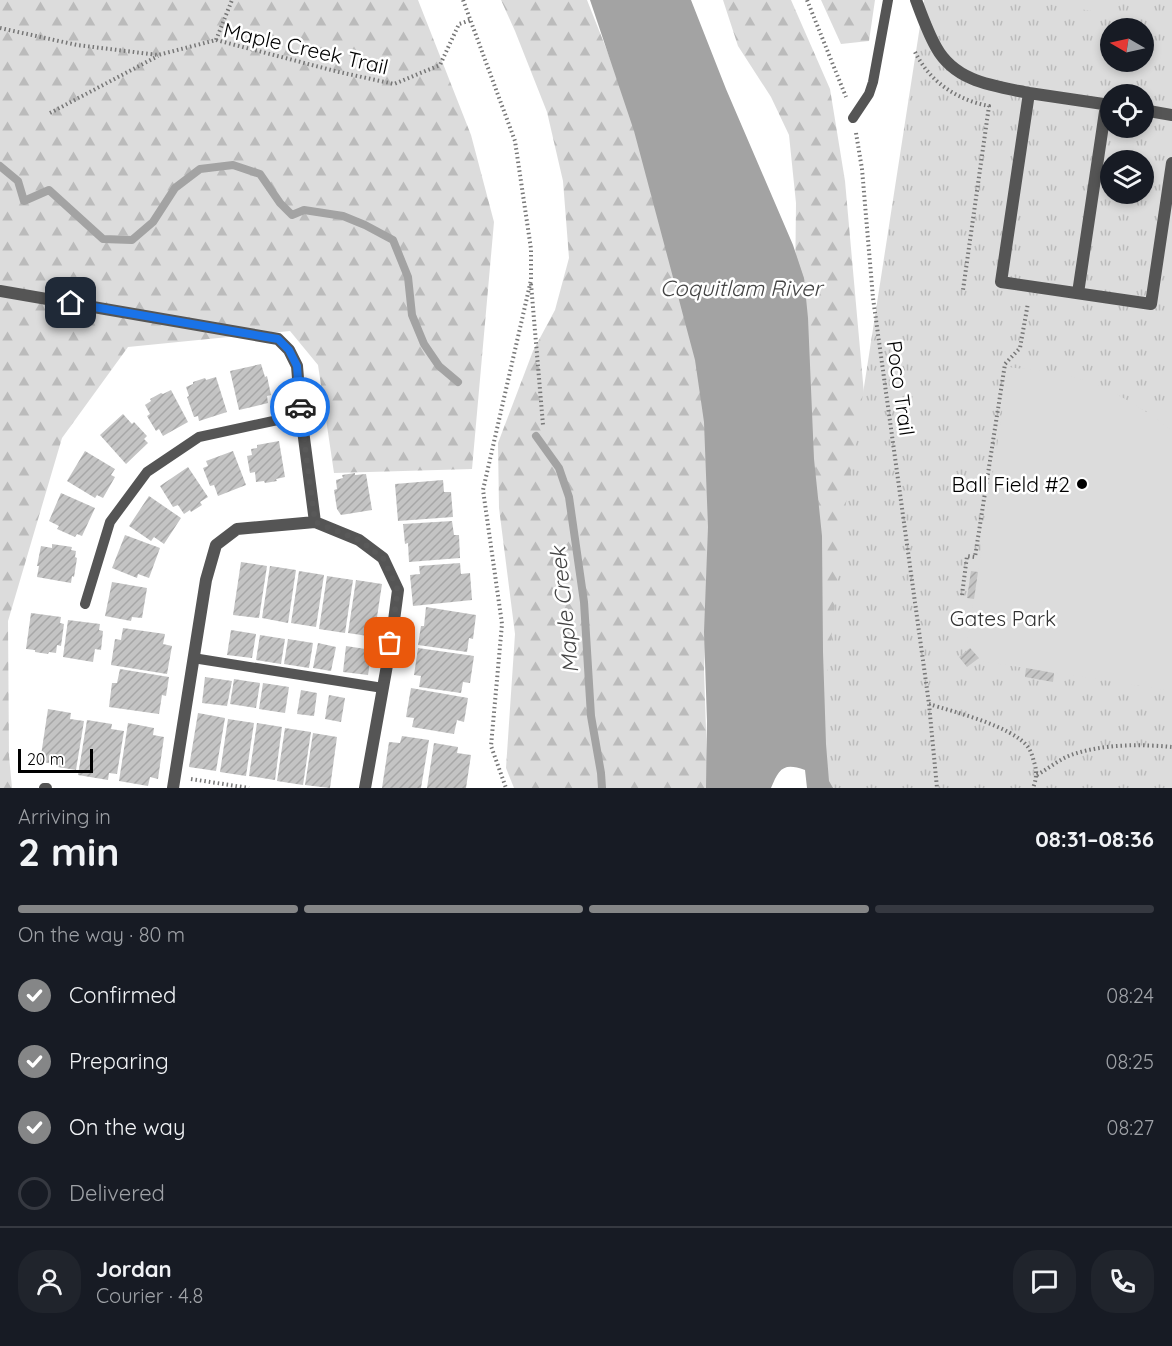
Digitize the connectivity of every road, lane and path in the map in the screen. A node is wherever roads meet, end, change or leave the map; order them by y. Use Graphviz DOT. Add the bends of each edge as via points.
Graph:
graph roads {
  1 [pos="232,0"];
  2 [pos="463,0"];
  3 [pos="807,0"];
  4 [pos="888,0"];
  5 [pos="916,0"];
  6 [pos="471,20"];
  7 [pos="0,28"];
  8 [pos="216,40"];
  9 [pos="913,48"];
  10 [pos="158,56"];
  11 [pos="1029,93"];
  12 [pos="1100,104"];
  13 [pos="1154,112"];
  14 [pos="50,113"];
  15 [pos="1172,115"];
  16 [pos="853,118"];
  17 [pos="1103,138"];
  18 [pos="1172,164"];
  19 [pos="531,280"];
  20 [pos="1030,286"];
  21 [pos="963,290"];
  22 [pos="0,291"];
  23 [pos="1078,293"];
  24 [pos="301,415"];
  25 [pos="543,425"];
  26 [pos="315,522"];
  27 [pos="962,595"];
  28 [pos="85,604"];
  29 [pos="194,658"];
  30 [pos="383,688"];
  31 [pos="929,704"];
  32 [pos="1172,747"];
  33 [pos="1037,774"];
  34 [pos="188,778"];
  35 [pos="173,788"];
  36 [pos="249,788"];
  37 [pos="365,788"];
  38 [pos="506,788"];
  39 [pos="937,788"];
  40 [pos="1033,788"];
  1 -- 8 [label="path"];
  2 -- 6 [label="path"];
  3 -- 16 [label="path, Poco Trail"];
  4 -- 16 [label="lane" via="872,87"];
  5 -- 11 [label="street" via="937,49 952,66 980,82"];
  6 -- 8 [label="path, Maple Creek Trail" via="459,24 440,65 394,84"];
  6 -- 19 [label="path" via="515,141 531,249"];
  7 -- 10 [label="path, Maple Creek Trail" via="77,45"];
  8 -- 10 [label="path, Maple Creek Trail"];
  9 -- 21 [label="path" via="926,70 949,91 989,106"];
  10 -- 14 [label="path"];
  11 -- 12 [label="street"];
  11 -- 20 [label="street" via="1001,282"];
  13 -- 15 [label="street"];
  16 -- 31 [label="path, Poco Trail" via="862,169 873,298"];
  17 -- 23 [label="street"];
  18 -- 23 [label="street" via="1151,304"];
  19 -- 25 [label="path"];
  19 -- 38 [label="path" via="483,490 502,624 491,746"];
  20 -- 23 [label="street"];
  20 -- 27 [label="path" via="1020,348 1005,364 975,557 967,556"];
  22 -- 24 [label="street" via="278,339 297,366"];
  24 -- 26 [label="street"];
  24 -- 28 [label="lane" via="199,437 147,472 110,522"];
  26 -- 29 [label="street" via="237,529 216,545 206,580"];
  26 -- 30 [label="street" via="359,540 383,558 398,590"];
  29 -- 30 [label="lane"];
  29 -- 35 [label="street"];
  30 -- 37 [label="street"];
  31 -- 33 [label="path" via="990,723 1011,734 1027,745"];
  31 -- 39 [label="path, Poco Trail"];
  32 -- 33 [label="path" via="1112,746 1073,754"];
  33 -- 40 [label="path"];
  34 -- 36 [label="path"];
}
